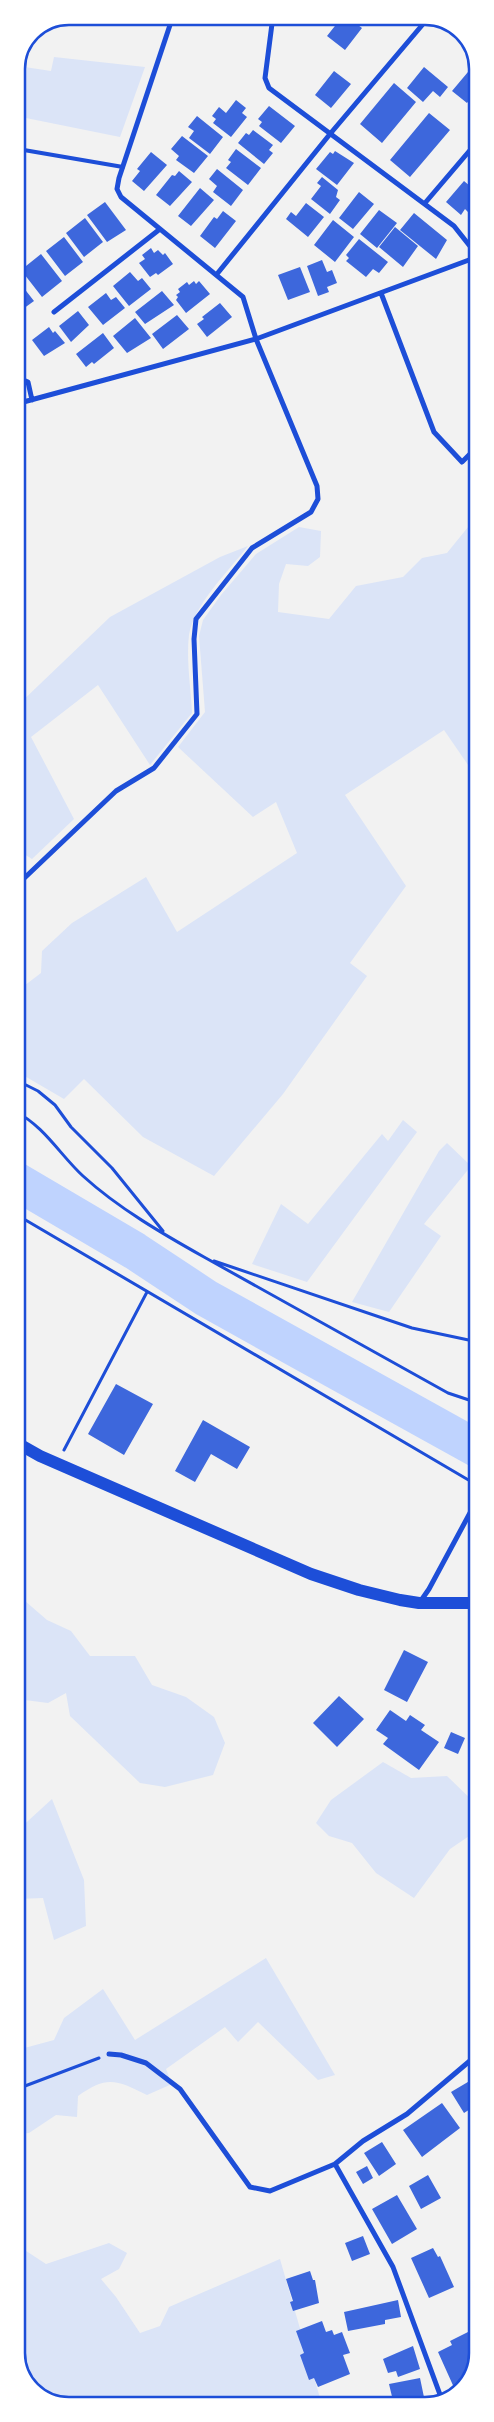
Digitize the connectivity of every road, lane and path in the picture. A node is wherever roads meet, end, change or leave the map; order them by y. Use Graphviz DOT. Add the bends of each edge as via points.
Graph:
graph roads {
  1 [pos="170,25"];
  2 [pos="271,25"];
  3 [pos="422,25"];
  4 [pos="330,134"];
  5 [pos="25,150"];
  6 [pos="469,151"];
  7 [pos="123,167"];
  8 [pos="425,203"];
  9 [pos="160,229"];
  10 [pos="469,246"];
  11 [pos="469,259"];
  12 [pos="217,274"];
  13 [pos="381,293"];
  14 [pos="54,312"];
  15 [pos="256,339"];
  16 [pos="25,381"];
  17 [pos="32,400"];
  18 [pos="25,402"];
  19 [pos="469,455"];
  20 [pos="25,877"];
  21 [pos="25,1084"];
  22 [pos="25,1119"];
  23 [pos="25,1220"];
  24 [pos="164,1233"];
  25 [pos="204,1257"];
  26 [pos="147,1292"];
  27 [pos="469,1340"];
  28 [pos="469,1400"];
  29 [pos="25,1448"];
  30 [pos="57,1464"];
  31 [pos="469,1480"];
  32 [pos="469,1515"];
  33 [pos="419,1603"];
  34 [pos="469,1603"];
  35 [pos="109,2054"];
  36 [pos="469,2062"];
  37 [pos="25,2086"];
  38 [pos="335,2164"];
  39 [pos="440,2395"];
  1 -- 7 [label="street"];
  2 -- 4 [label="street" via="266,78 269,88"];
  3 -- 4 [label="street"];
  4 -- 8 [label="street"];
  4 -- 12 [label="street"];
  5 -- 7 [label="lane"];
  6 -- 8 [label="street"];
  7 -- 9 [label="street" via="117,189 121,198"];
  8 -- 10 [label="street" via="454,226"];
  9 -- 12 [label="street"];
  9 -- 14 [label="street"];
  11 -- 13 [label="street"];
  12 -- 15 [label="street" via="242,297"];
  13 -- 15 [label="street"];
  13 -- 19 [label="street" via="434,432 462,462"];
  15 -- 17 [label="street"];
  15 -- 20 [label="street" via="317,486 318,500 311,512 252,548 196,619 198,714 154,768 116,791"];
  16 -- 17 [label="street"];
  17 -- 18 [label="street"];
  21 -- 24 [label="path" via="55,1105 71,1127 112,1168"];
  22 -- 24 [label="path" via="40,1130 83,1176"];
  23 -- 26 [label="path"];
  24 -- 25 [label="path"];
  25 -- 27 [label="path" via="412,1328"];
  25 -- 28 [label="path" via="448,1393"];
  26 -- 30 [label="path"];
  26 -- 31 [label="path"];
  29 -- 30 [label="main road"];
  30 -- 33 [label="main road" via="311,1574 358,1590"];
  32 -- 33 [label="street"];
  33 -- 34 [label="main road"];
  35 -- 37 [label="path"];
  35 -- 38 [label="street" via="146,2063 180,2089 250,2187 270,2191"];
  36 -- 38 [label="street" via="407,2114"];
  38 -- 39 [label="street" via="393,2267"];
}
